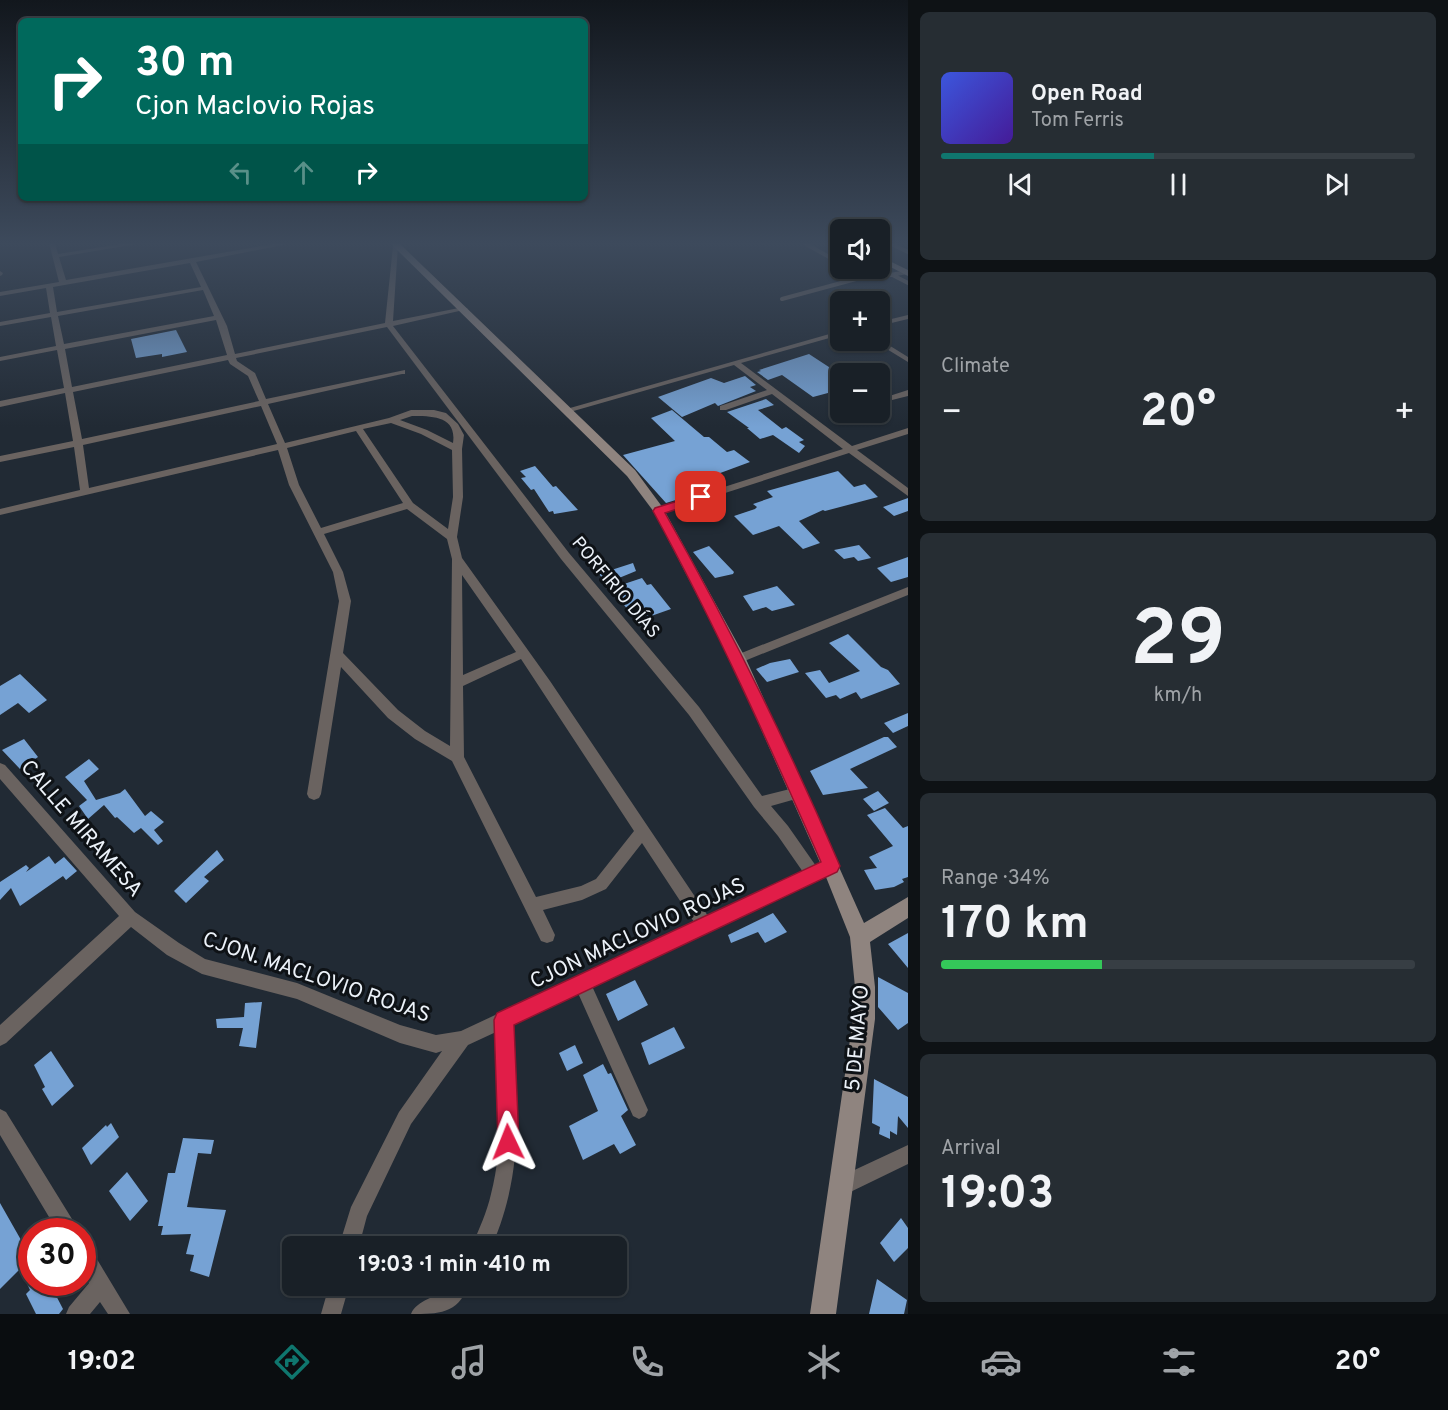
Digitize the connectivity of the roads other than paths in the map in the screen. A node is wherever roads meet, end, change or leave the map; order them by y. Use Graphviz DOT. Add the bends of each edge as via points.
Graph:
graph roads {
  1 [pos="54,304"];
  2 [pos="111,304"];
  3 [pos="213,304"];
  4 [pos="391,304"];
  5 [pos="459,304"];
  6 [pos="464,309"];
  7 [pos="56,314"];
  8 [pos="219,317"];
  9 [pos="907,318"];
  10 [pos="890,322"];
  11 [pos="0,324"];
  12 [pos="389,325"];
  13 [pos="830,336"];
  14 [pos="61,348"];
  15 [pos="890,349"];
  16 [pos="233,358"];
  17 [pos="0,359"];
  18 [pos="908,360"];
  19 [pos="737,364"];
  20 [pos="402,372"];
  21 [pos="68,390"];
  22 [pos="773,391"];
  23 [pos="908,393"];
  24 [pos="890,398"];
  25 [pos="262,401"];
  26 [pos="0,404"];
  27 [pos="723,408"];
  28 [pos="567,411"];
  29 [pos="392,420"];
  30 [pos="358,428"];
  31 [pos="908,431"];
  32 [pos="78,443"];
  33 [pos="283,449"];
  34 [pos="457,449"];
  35 [pos="850,449"];
  36 [pos="0,459"];
  37 [pos="85,492"];
  38 [pos="908,493"];
  39 [pos="409,505"];
  40 [pos="659,511"];
  41 [pos="0,512"];
  42 [pos="318,532"];
  43 [pos="452,537"];
  44 [pos="457,559"];
  45 [pos="908,591"];
  46 [pos="524,653"];
  47 [pos="337,655"];
  48 [pos="738,659"];
  49 [pos="456,684"];
  50 [pos="457,757"];
  51 [pos="0,769"];
  52 [pos="798,793"];
  53 [pos="314,794"];
  54 [pos="759,803"];
  55 [pos="643,831"];
  56 [pos="831,866"];
  57 [pos="813,874"];
  58 [pos="532,905"];
  59 [pos="908,907"];
  60 [pos="130,917"];
  61 [pos="705,926"];
  62 [pos="547,935"];
  63 [pos="860,937"];
  64 [pos="582,983"];
  65 [pos="504,1020"];
  66 [pos="0,1037"];
  67 [pos="462,1039"];
  68 [pos="639,1110"];
  69 [pos="3,1132"];
  70 [pos="908,1154"];
  71 [pos="840,1187"];
  72 [pos="61,1218"];
  73 [pos="352,1236"];
  74 [pos="486,1236"];
  75 [pos="96,1275"];
  76 [pos="102,1284"];
  77 [pos="336,1296"];
  78 [pos="451,1296"];
  79 [pos="76,1314"];
  80 [pos="120,1314"];
  81 [pos="331,1314"];
  82 [pos="421,1314"];
  83 [pos="823,1314"];
  1 -- 7 [label="street"];
  2 -- 7 [label="street"];
  3 -- 8 [label="street"];
  4 -- 12 [label="street"];
  5 -- 6 [label="street, 5 DE MAYO"];
  6 -- 12 [label="street"];
  6 -- 28 [label="street, 5 DE MAYO"];
  7 -- 11 [label="street"];
  7 -- 14 [label="street"];
  8 -- 14 [label="street"];
  8 -- 16 [label="street"];
  9 -- 10 [label="street"];
  12 -- 16 [label="street"];
  12 -- 54 [label="street, PORFIRIO DÍAS" via="565,556 694,711"];
  13 -- 19 [label="street"];
  14 -- 17 [label="street"];
  14 -- 21 [label="street"];
  15 -- 18 [label="street"];
  16 -- 21 [label="street"];
  16 -- 25 [label="street" via="236,365 252,375"];
  19 -- 22 [label="street"];
  19 -- 28 [label="street"];
  20 -- 25 [label="street"];
  21 -- 26 [label="street"];
  21 -- 32 [label="street"];
  22 -- 27 [label="street"];
  22 -- 35 [label="street"];
  23 -- 24 [label="street"];
  25 -- 32 [label="street"];
  25 -- 33 [label="street"];
  28 -- 40 [label="street, 5 DE MAYO" via="631,473"];
  29 -- 30 [label="street"];
  29 -- 34 [label="street"];
  29 -- 34 [label="street" via="411,413 443,415 459,435"];
  30 -- 33 [label="street"];
  30 -- 39 [label="street"];
  31 -- 35 [label="street"];
  32 -- 36 [label="street"];
  32 -- 37 [label="street"];
  33 -- 37 [label="street"];
  33 -- 42 [label="street" via="294,485"];
  34 -- 43 [label="street" via="458,497"];
  35 -- 38 [label="street"];
  35 -- 40 [label="street"];
  37 -- 41 [label="street"];
  39 -- 42 [label="street"];
  39 -- 43 [label="street"];
  40 -- 48 [label="street, 5 DE MAYO"];
  42 -- 47 [label="street" via="338,572 345,601"];
  43 -- 44 [label="street"];
  44 -- 46 [label="street"];
  44 -- 49 [label="street"];
  45 -- 48 [label="street"];
  46 -- 49 [label="street"];
  46 -- 55 [label="street"];
  47 -- 50 [label="street" via="393,714"];
  47 -- 53 [label="street"];
  48 -- 52 [label="street, 5 DE MAYO"];
  49 -- 50 [label="street"];
  50 -- 58 [label="street"];
  51 -- 60 [label="street, CALLE MIRAMESA"];
  52 -- 54 [label="street"];
  52 -- 56 [label="street, 5 DE MAYO"];
  54 -- 57 [label="street, PORFIRIO DÍAS"];
  55 -- 58 [label="street" via="601,884 582,893"];
  55 -- 61 [label="street"];
  56 -- 57 [label="street, CJON MACLOVIO ROJAS"];
  56 -- 63 [label="street, 5 DE MAYO"];
  57 -- 61 [label="street, CJON MACLOVIO ROJAS"];
  58 -- 62 [label="street"];
  59 -- 63 [label="street"];
  60 -- 66 [label="street"];
  60 -- 67 [label="street, CJON. MACLOVIO ROJAS" via="202,966 297,991 400,1034 436,1044"];
  61 -- 64 [label="street, CJON MACLOVIO ROJAS"];
  63 -- 71 [label="street, 5 DE MAYO" via="866,987 864,1019"];
  64 -- 65 [label="street, CJON MACLOVIO ROJAS"];
  64 -- 68 [label="street"];
  65 -- 67 [label="street, CJON MACLOVIO ROJAS"];
  65 -- 74 [label="street" via="507,1153 502,1197"];
  67 -- 73 [label="street" via="405,1118 358,1214"];
  69 -- 72 [label="street"];
  70 -- 71 [label="street"];
  71 -- 83 [label="street, 5 DE MAYO"];
  75 -- 76 [label="street"];
  76 -- 79 [label="street"];
  76 -- 80 [label="street"];
  77 -- 81 [label="street"];
  78 -- 82 [label="street"];
}
